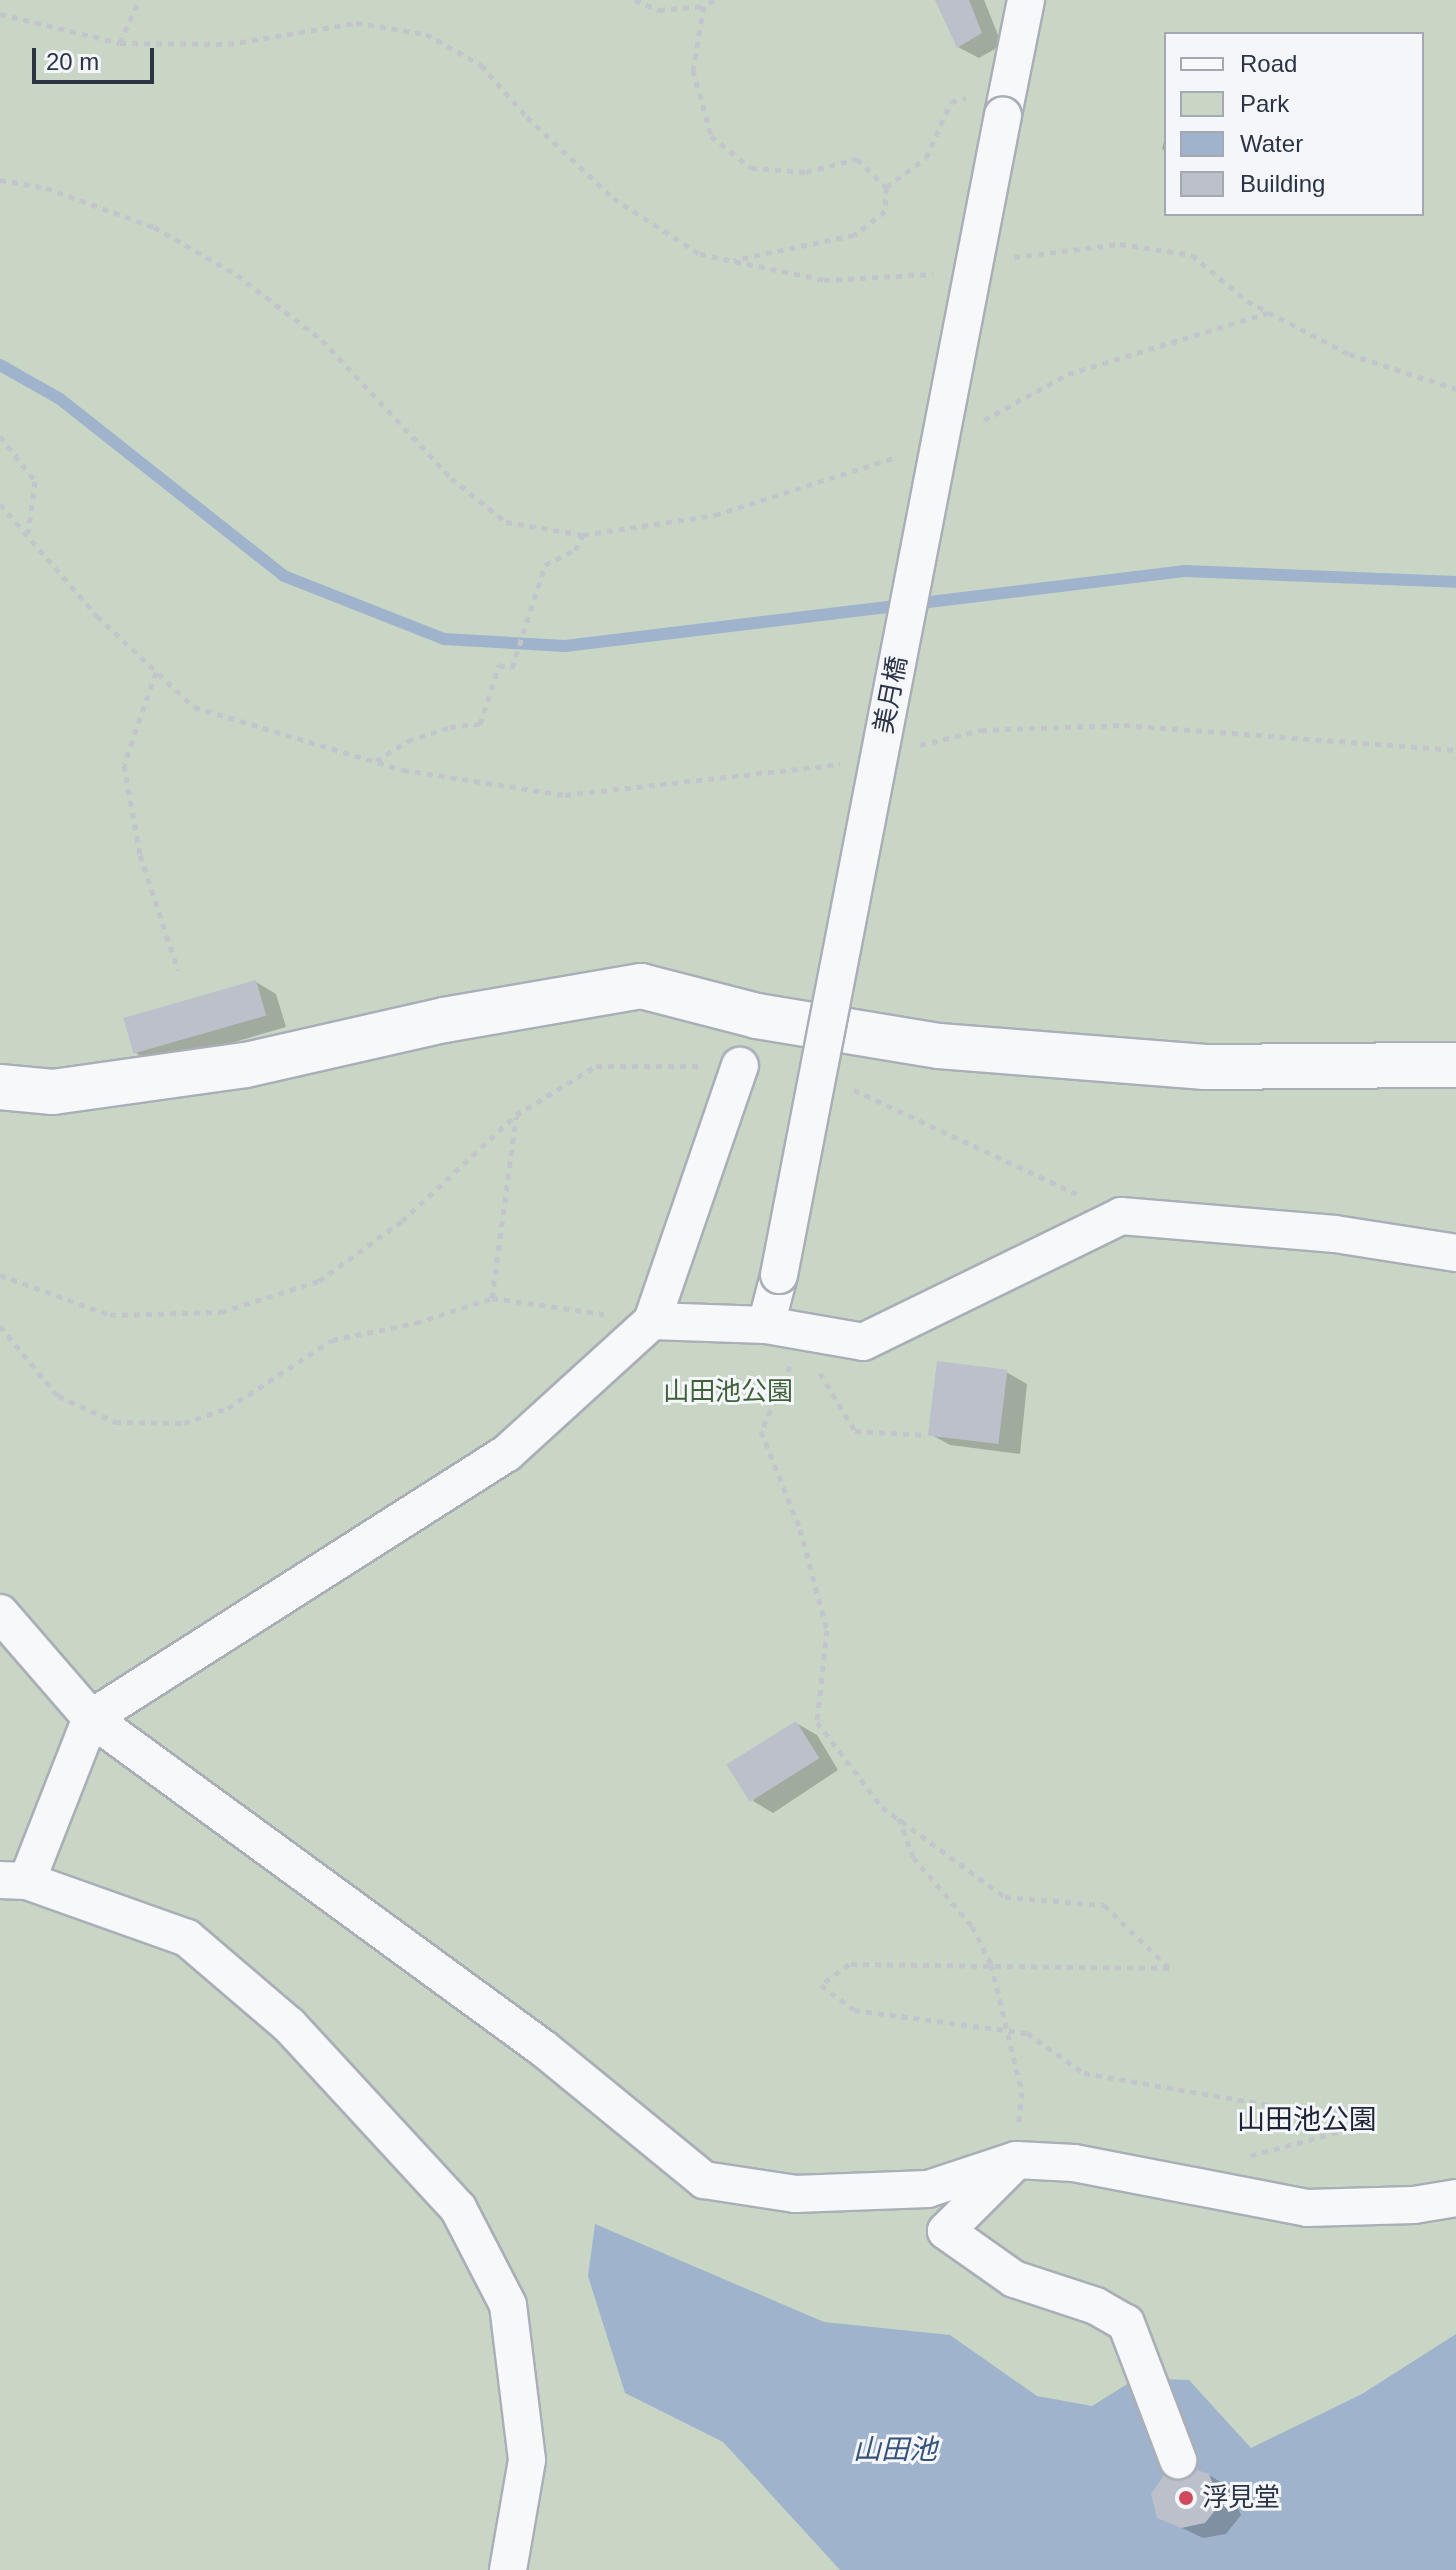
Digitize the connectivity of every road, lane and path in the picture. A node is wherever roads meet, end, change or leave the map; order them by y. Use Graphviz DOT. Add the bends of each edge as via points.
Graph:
graph roads {
  1 [pos="139,0"];
  2 [pos="635,0"];
  3 [pos="714,0"];
  4 [pos="1026,0"];
  5 [pos="704,6"];
  6 [pos="0,14"];
  7 [pos="120,43"];
  8 [pos="1006,100"];
  9 [pos="0,180"];
  10 [pos="886,187"];
  11 [pos="731,261"];
  12 [pos="999,261"];
  13 [pos="942,273"];
  14 [pos="1269,313"];
  15 [pos="1456,389"];
  16 [pos="977,423"];
  17 [pos="0,436"];
  18 [pos="908,453"];
  19 [pos="0,504"];
  20 [pos="583,535"];
  21 [pos="28,536"];
  22 [pos="156,672"];
  23 [pos="906,748"];
  24 [pos="1456,750"];
  25 [pos="375,762"];
  26 [pos="846,762"];
  27 [pos="178,970"];
  28 [pos="1456,1065"];
  29 [pos="740,1066"];
  30 [pos="0,1087"];
  31 [pos="839,1087"];
  32 [pos="516,1115"];
  33 [pos="1121,1216"];
  34 [pos="1456,1253"];
  35 [pos="0,1275"];
  36 [pos="492,1298"];
  37 [pos="652,1321"];
  38 [pos="766,1325"];
  39 [pos="0,1326"];
  40 [pos="803,1335"];
  41 [pos="927,1435"];
  42 [pos="0,1613"];
  43 [pos="91,1718"];
  44 [pos="899,1817"];
  45 [pos="13,1881"];
  46 [pos="991,1964"];
  47 [pos="1003,2029"];
  48 [pos="1238,2154"];
  49 [pos="1016,2160"];
  50 [pos="1456,2198"];
  51 [pos="1178,2460"];
  52 [pos="508,2570"];
  1 -- 7 [label="path"];
  2 -- 5 [label="path" via="659,10"];
  3 -- 5 [label="path"];
  4 -- 8 [label="street, 美月橋"];
  5 -- 10 [label="path" via="693,70 711,136 751,168 806,172 857,159"];
  6 -- 7 [label="path"];
  7 -- 11 [label="path" via="228,44 356,23 426,34 481,65 613,198 700,254"];
  8 -- 10 [label="path" via="951,102 926,158"];
  8 -- 38 [label="street, 美月橋, bridge"];
  9 -- 20 [label="path" via="46,188 154,227 237,275 322,340 451,478 506,522"];
  10 -- 11 [label="path" via="885,211 854,235"];
  11 -- 13 [label="path" via="824,280 914,279"];
  12 -- 14 [label="path" via="1120,244 1192,255"];
  14 -- 15 [label="path" via="1349,354"];
  14 -- 16 [label="path" via="1068,374"];
  17 -- 21 [label="path" via="35,481"];
  18 -- 20 [label="path" via="715,515"];
  19 -- 21 [label="path"];
  20 -- 25 [label="path" via="575,550 545,565 512,668 499,665 480,724 408,741"];
  21 -- 22 [label="path" via="97,616"];
  22 -- 25 [label="path" via="194,707"];
  22 -- 27 [label="path" via="124,765 140,855"];
  23 -- 24 [label="path" via="981,730 1124,725"];
  25 -- 26 [label="path" via="565,795"];
  28 -- 30 [label="street" via="1205,1067 939,1046 757,1016 641,986 444,1020 246,1065 53,1092"];
  29 -- 32 [label="path" via="596,1066"];
  29 -- 37 [label="street"];
  31 -- 33 [label="path" via="931,1123"];
  32 -- 35 [label="path" via="402,1221 319,1281 221,1312 110,1315"];
  32 -- 36 [label="path"];
  33 -- 34 [label="street" via="1335,1234"];
  33 -- 40 [label="street" via="863,1342"];
  36 -- 37 [label="path"];
  36 -- 39 [label="path" via="416,1323 332,1340 228,1408 184,1423 115,1422 58,1396"];
  37 -- 38 [label="street"];
  37 -- 43 [label="street" via="507,1453"];
  38 -- 40 [label="street"];
  40 -- 41 [label="path" via="831,1397 855,1431"];
  40 -- 44 [label="path" via="761,1431 800,1529 827,1630 817,1722 882,1807"];
  42 -- 43 [label="street"];
  43 -- 45 [label="street"];
  43 -- 49 [label="street" via="544,2049 704,2180 795,2194 928,2189"];
  44 -- 46 [label="path" via="913,1857 972,1926"];
  44 -- 46 [label="path" via="1005,1897 1104,1905 1169,1968"];
  45 -- 52 [label="street" via="187,1938 289,2025 458,2208 508,2305 527,2460"];
  46 -- 47 [label="path"];
  46 -- 47 [label="path" via="849,1964 821,1985 854,2010"];
  47 -- 48 [label="path" via="1027,2033 1084,2073 1350,2119 1349,2129 1252,2156"];
  47 -- 49 [label="path" via="1022,2092"];
  49 -- 50 [label="street" via="1074,2163 1307,2208 1414,2205"];
  49 -- 51 [label="street" via="946,2231 1014,2279 1096,2306 1126,2323"];
}
